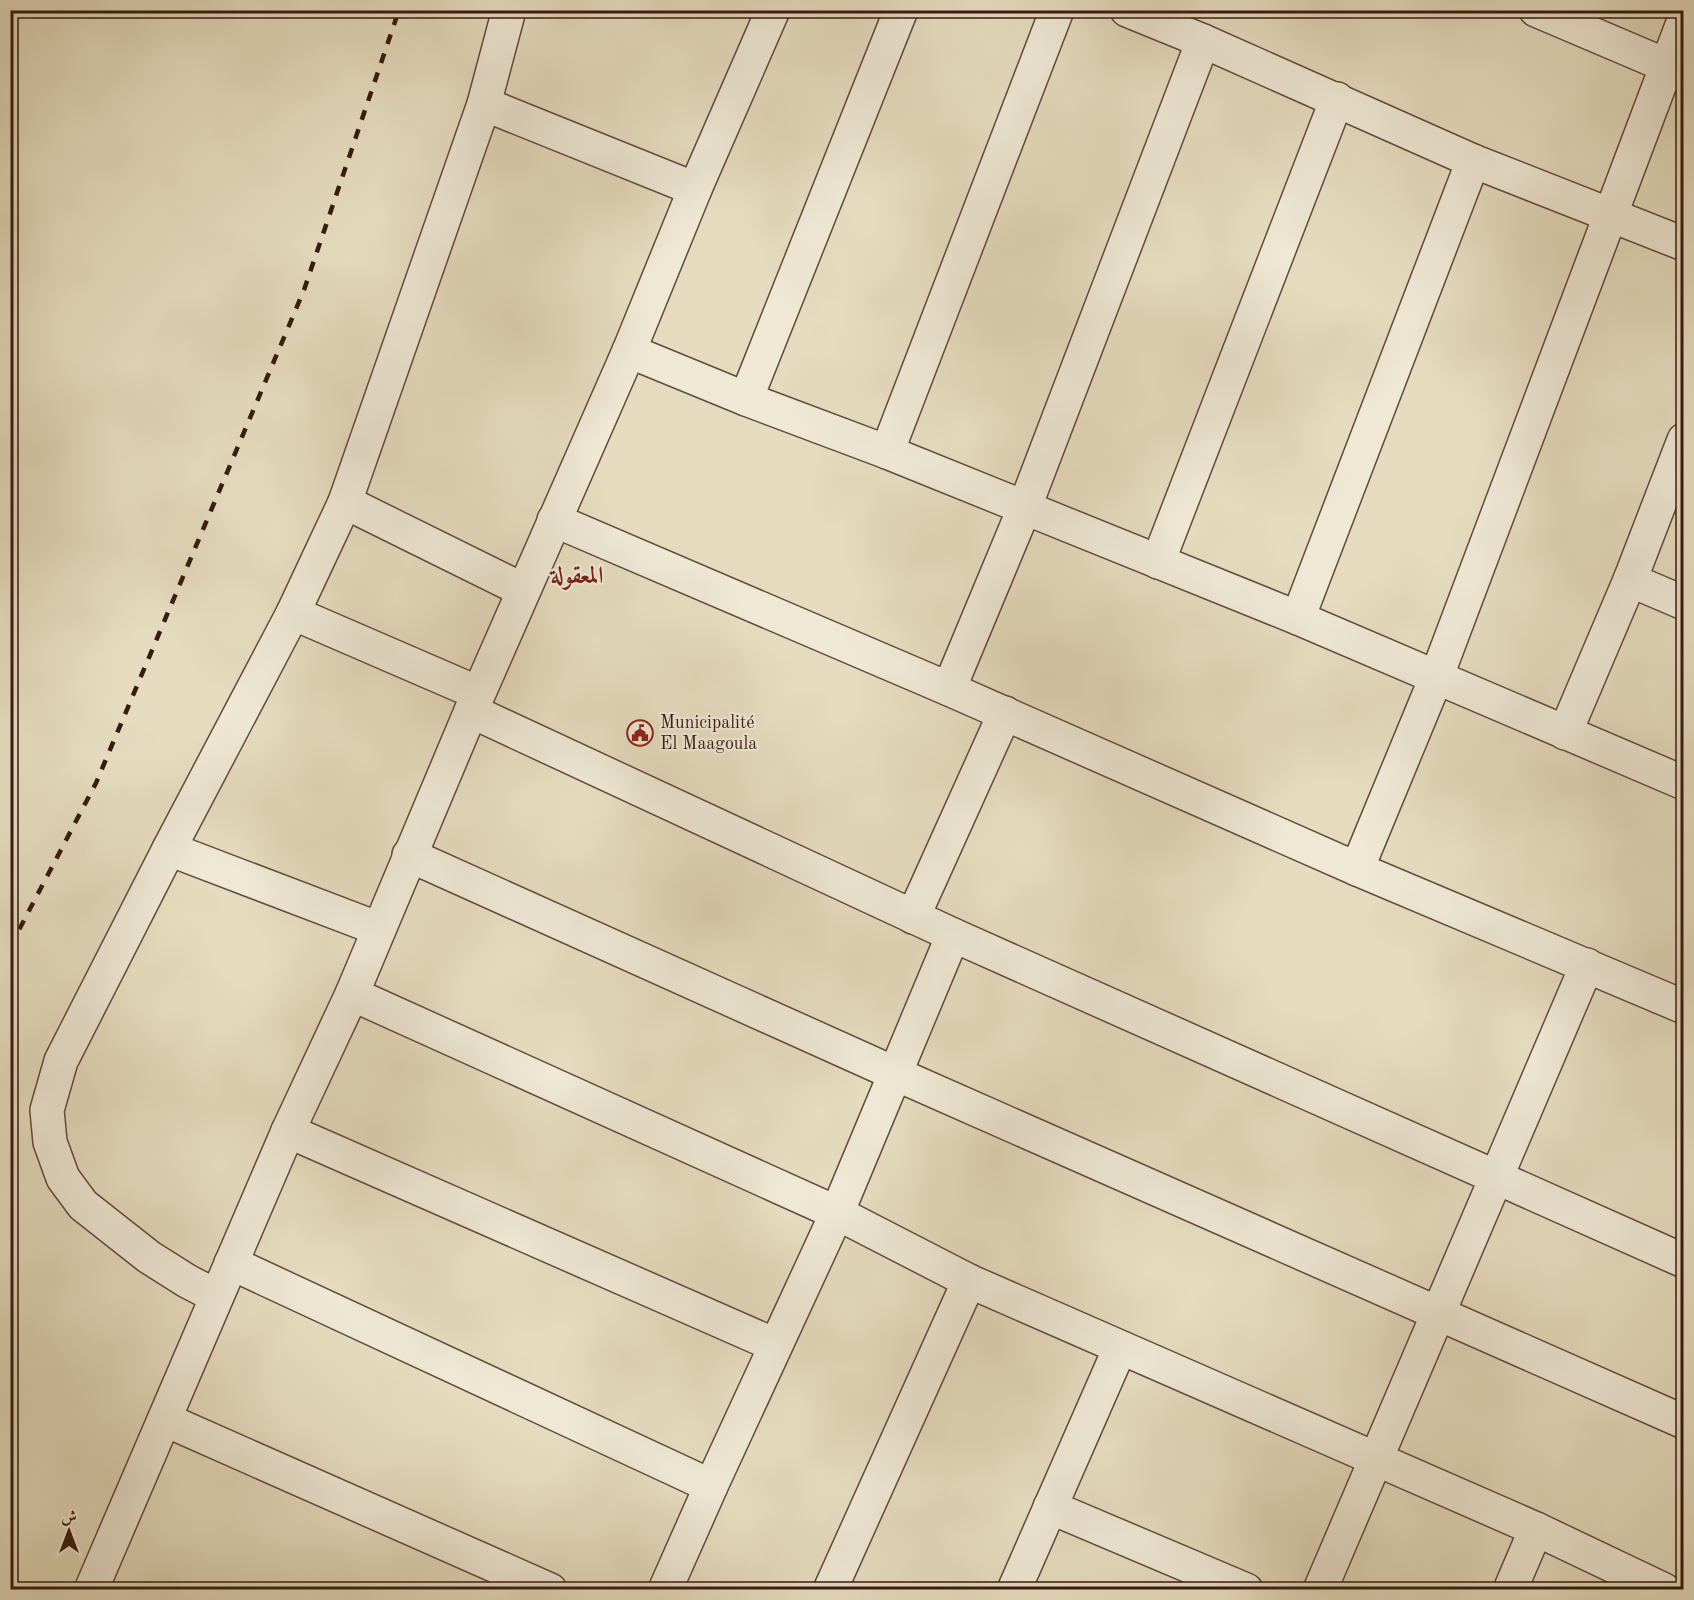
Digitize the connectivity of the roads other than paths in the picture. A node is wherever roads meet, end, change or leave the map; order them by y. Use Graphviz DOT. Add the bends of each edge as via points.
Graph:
graph roads {
  1 [pos="509,10"];
  2 [pos="774,10"];
  3 [pos="901,10"];
  4 [pos="1057,10"];
  5 [pos="1127,10"];
  6 [pos="1536,10"];
  7 [pos="1159,16"];
  8 [pos="1683,20"];
  9 [pos="1203,41"];
  10 [pos="1675,70"];
  11 [pos="1337,99"];
  12 [pos="484,104"];
  13 [pos="1473,161"];
  14 [pos="696,189"];
  15 [pos="1610,214"];
  16 [pos="1683,244"];
  17 [pos="629,351"];
  18 [pos="746,399"];
  19 [pos="1683,440"];
  20 [pos="887,452"];
  21 [pos="345,502"];
  22 [pos="1024,509"];
  23 [pos="554,520"];
  24 [pos="1158,562"];
  25 [pos="1630,580"];
  26 [pos="523,590"];
  27 [pos="1683,603"];
  28 [pos="293,613"];
  29 [pos="1298,618"];
  30 [pos="1436,678"];
  31 [pos="949,689"];
  32 [pos="474,702"];
  33 [pos="1005,713"];
  34 [pos="1566,733"];
  35 [pos="1683,783"];
  36 [pos="169,849"];
  37 [pos="410,855"];
  38 [pos="1357,869"];
  39 [pos="913,917"];
  40 [pos="379,929"];
  41 [pos="953,935"];
  42 [pos="1587,965"];
  43 [pos="352,994"];
  44 [pos="1683,1007"];
  45 [pos="896,1074"];
  46 [pos="288,1131"];
  47 [pos="1495,1178"];
  48 [pos="837,1213"];
  49 [pos="1683,1262"];
  50 [pos="231,1263"];
  51 [pos="969,1281"];
  52 [pos="216,1296"];
  53 [pos="1438,1312"];
  54 [pos="775,1345"];
  55 [pos="1120,1348"];
  56 [pos="166,1420"];
  57 [pos="1683,1422"];
  58 [pos="1378,1459"];
  59 [pos="711,1486"];
  60 [pos="1050,1507"];
  61 [pos="1536,1529"];
  62 [pos="91,1590"];
  63 [pos="550,1590"];
  64 [pos="665,1590"];
  65 [pos="830,1590"];
  66 [pos="1014,1590"];
  67 [pos="1246,1590"];
  68 [pos="1320,1590"];
  69 [pos="1510,1590"];
  70 [pos="1664,1590"];
  1 -- 12 [label="street"];
  2 -- 14 [label="street"];
  3 -- 18 [label="street"];
  4 -- 20 [label="street"];
  5 -- 7 [label="street"];
  6 -- 10 [label="street"];
  7 -- 9 [label="street"];
  8 -- 10 [label="street"];
  9 -- 11 [label="street"];
  9 -- 22 [label="street"];
  10 -- 15 [label="street"];
  11 -- 13 [label="street"];
  11 -- 24 [label="street"];
  12 -- 14 [label="street"];
  12 -- 21 [label="street"];
  13 -- 15 [label="street"];
  13 -- 29 [label="street"];
  14 -- 17 [label="street"];
  15 -- 16 [label="street"];
  15 -- 30 [label="street"];
  17 -- 18 [label="street"];
  17 -- 23 [label="street"];
  18 -- 20 [label="street"];
  19 -- 25 [label="street"];
  20 -- 22 [label="street"];
  21 -- 26 [label="street"];
  21 -- 28 [label="street"];
  22 -- 24 [label="street"];
  22 -- 31 [label="street"];
  23 -- 26 [label="street"];
  23 -- 31 [label="street"];
  24 -- 29 [label="street"];
  25 -- 27 [label="street"];
  25 -- 34 [label="street"];
  26 -- 32 [label="street"];
  28 -- 32 [label="street"];
  28 -- 36 [label="street"];
  29 -- 30 [label="street"];
  30 -- 34 [label="street"];
  30 -- 38 [label="street"];
  31 -- 33 [label="street"];
  32 -- 37 [label="street"];
  32 -- 39 [label="street"];
  33 -- 38 [label="street"];
  33 -- 39 [label="street"];
  34 -- 35 [label="street"];
  36 -- 40 [label="street"];
  36 -- 52 [label="street" via="61,1061 47,1110 50,1142 63,1178 83,1205 148,1257"];
  37 -- 40 [label="street"];
  37 -- 45 [label="street"];
  38 -- 42 [label="street"];
  39 -- 41 [label="street"];
  40 -- 43 [label="street"];
  41 -- 45 [label="street"];
  41 -- 47 [label="street"];
  42 -- 44 [label="street"];
  42 -- 47 [label="street"];
  43 -- 46 [label="street"];
  43 -- 48 [label="street"];
  45 -- 48 [label="street"];
  45 -- 53 [label="street"];
  46 -- 50 [label="street"];
  46 -- 54 [label="street"];
  47 -- 49 [label="street"];
  47 -- 53 [label="street"];
  48 -- 51 [label="street"];
  48 -- 54 [label="street"];
  50 -- 52 [label="street"];
  50 -- 59 [label="street"];
  51 -- 55 [label="street"];
  51 -- 65 [label="street"];
  52 -- 56 [label="street"];
  53 -- 57 [label="street"];
  53 -- 58 [label="street"];
  54 -- 59 [label="street"];
  55 -- 58 [label="street"];
  55 -- 60 [label="street"];
  56 -- 62 [label="street"];
  56 -- 63 [label="street"];
  58 -- 61 [label="street"];
  58 -- 68 [label="street"];
  59 -- 64 [label="street"];
  60 -- 66 [label="street"];
  60 -- 67 [label="street"];
  61 -- 69 [label="street"];
  61 -- 70 [label="street"];
}
